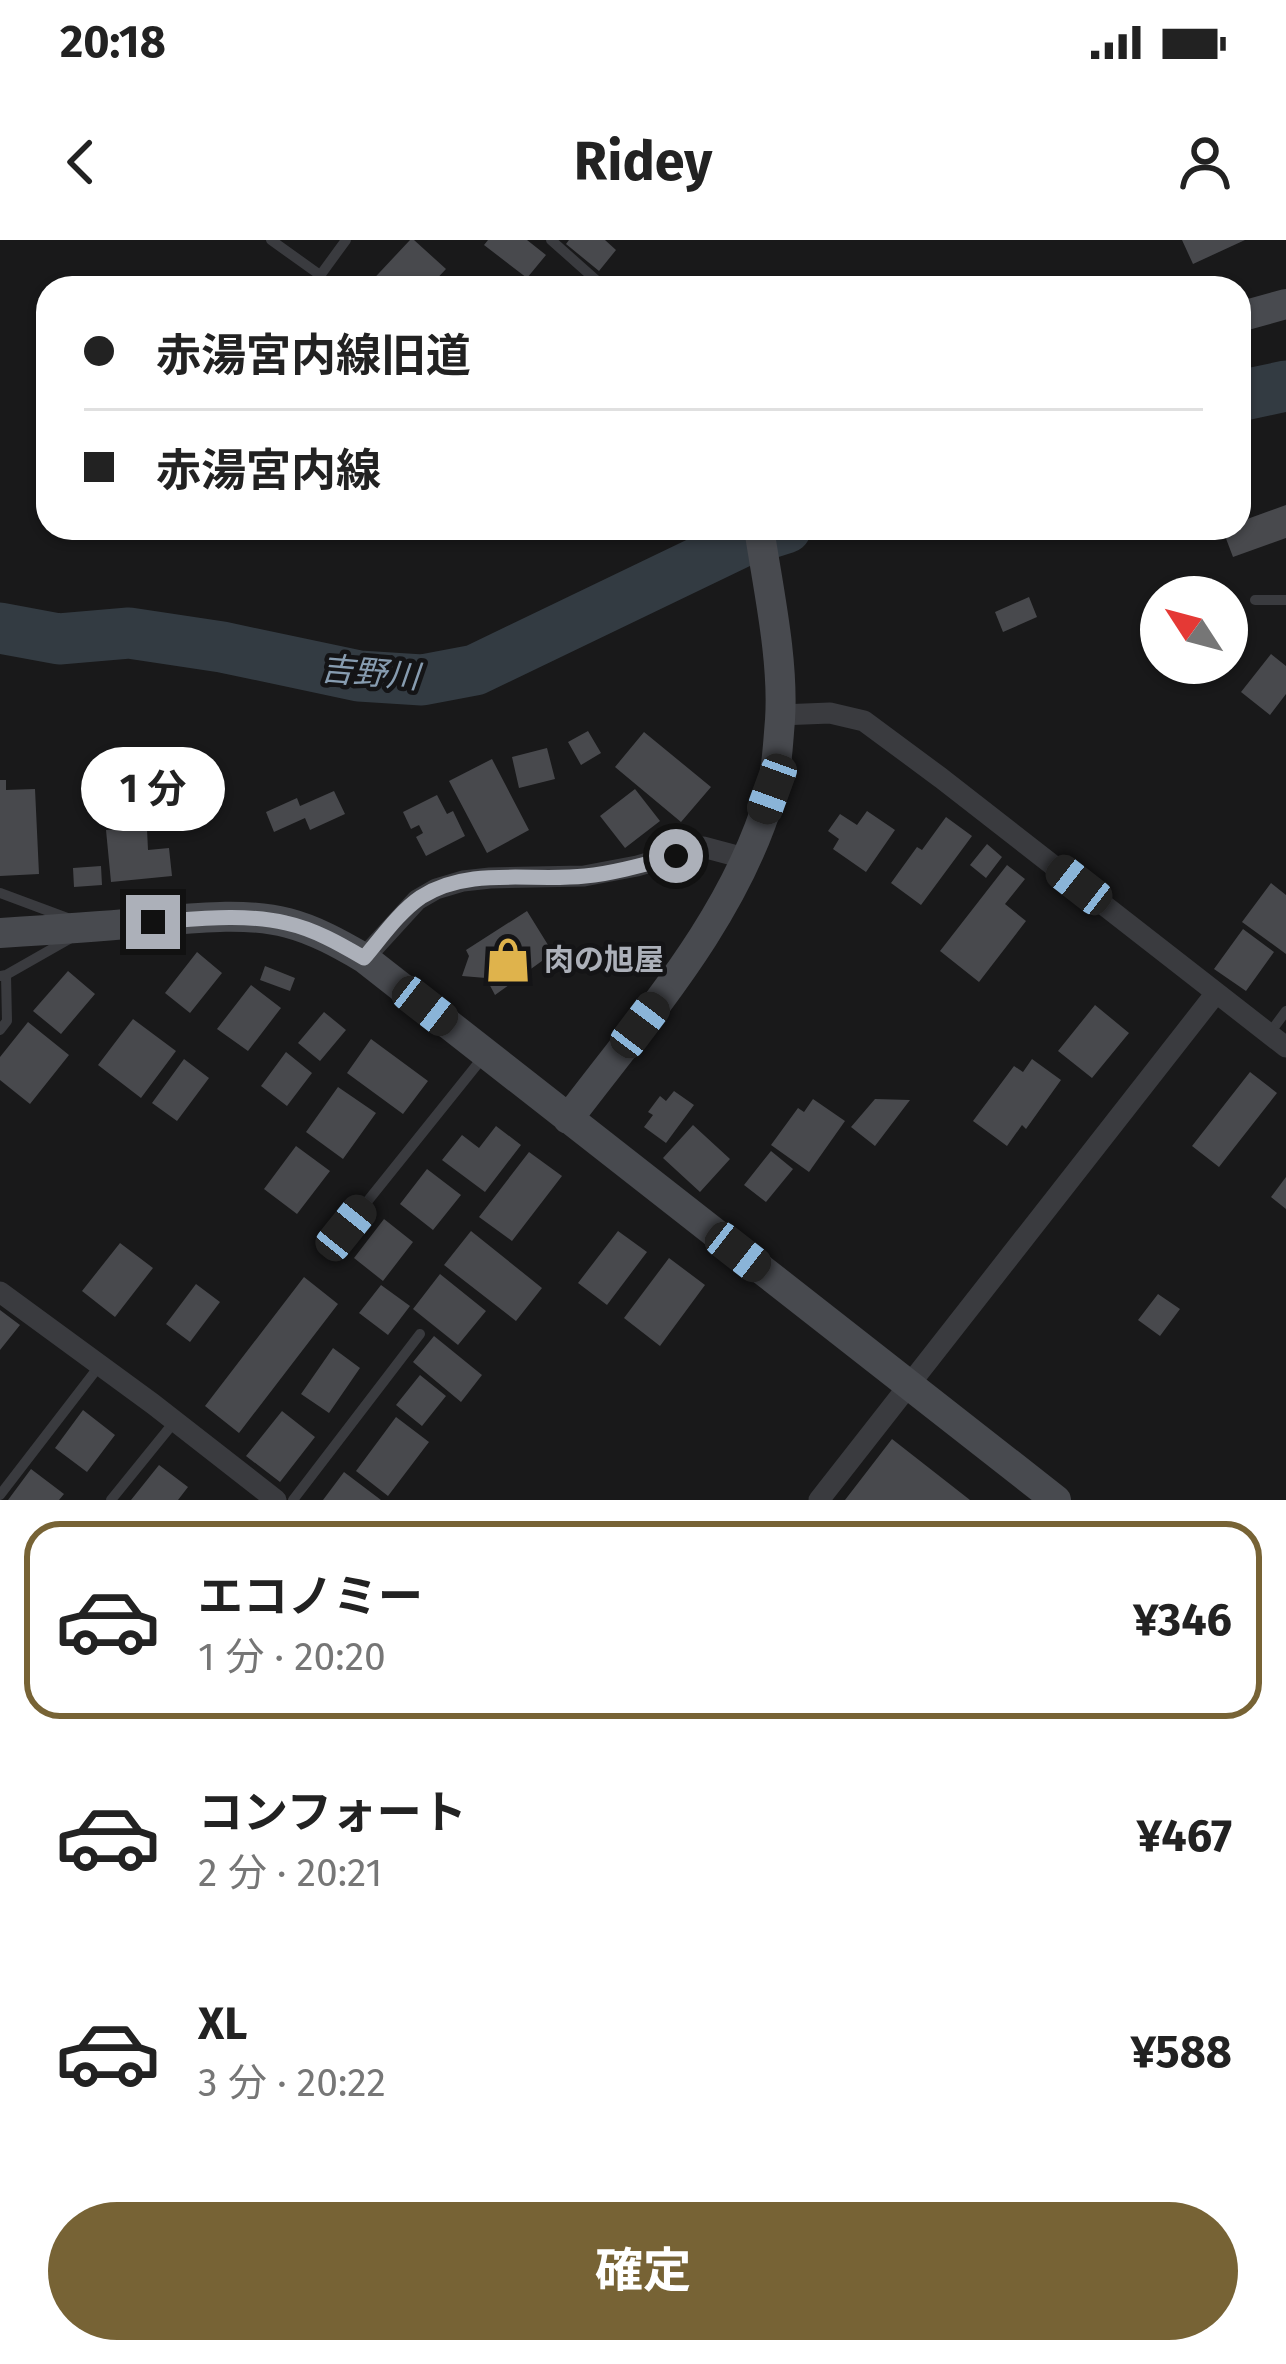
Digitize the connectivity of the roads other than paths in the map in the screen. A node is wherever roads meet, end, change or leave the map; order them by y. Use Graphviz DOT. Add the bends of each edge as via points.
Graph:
graph roads {
  1 [pos="271,240"];
  2 [pos="346,240"];
  3 [pos="551,240"];
  4 [pos="320,275"];
  5 [pos="592,276"];
  6 [pos="1286,304"];
  7 [pos="1251,314"];
  8 [pos="761,540"];
  9 [pos="1256,600"];
  10 [pos="1286,600"];
  11 [pos="780,715"];
  12 [pos="748,859"];
  13 [pos="0,893"];
  14 [pos="89,927"];
  15 [pos="0,933"];
  16 [pos="364,958"];
  17 [pos="3,975"];
  18 [pos="1216,993"];
  19 [pos="1286,1011"];
  20 [pos="0,1030"];
  21 [pos="1277,1040"];
  22 [pos="486,1053"];
  23 [pos="568,1119"];
  24 [pos="346,1228"];
  25 [pos="0,1292"];
  26 [pos="420,1334"];
  27 [pos="100,1365"];
  28 [pos="908,1385"];
  29 [pos="175,1421"];
  30 [pos="0,1495"];
  31 [pos="111,1500"];
  32 [pos="276,1500"];
  33 [pos="293,1500"];
  34 [pos="819,1500"];
  35 [pos="1056,1500"];
  1 -- 4 [label="lane"];
  2 -- 4 [label="lane"];
  3 -- 5 [label="lane"];
  6 -- 7 [label="main road"];
  8 -- 11 [label="main road"];
  9 -- 10 [label="lane"];
  11 -- 12 [label="main road" via="772,789"];
  11 -- 18 [label="street" via="830,712 864,721"];
  12 -- 16 [label="street" via="703,847 584,876 463,881 417,900"];
  12 -- 23 [label="main road" via="710,928"];
  13 -- 14 [label="lane"];
  14 -- 15 [label="main road"];
  14 -- 16 [label="main road" via="283,922"];
  14 -- 17 [label="lane"];
  16 -- 22 [label="main road"];
  17 -- 20 [label="lane" via="7,1021"];
  18 -- 21 [label="street"];
  18 -- 28 [label="street"];
  19 -- 21 [label="lane"];
  22 -- 23 [label="main road"];
  22 -- 24 [label="lane"];
  23 -- 28 [label="main road"];
  25 -- 27 [label="street"];
  26 -- 33 [label="lane"];
  27 -- 29 [label="street"];
  27 -- 30 [label="lane"];
  28 -- 34 [label="street"];
  28 -- 35 [label="main road"];
  29 -- 31 [label="lane"];
  29 -- 32 [label="street"];
}
